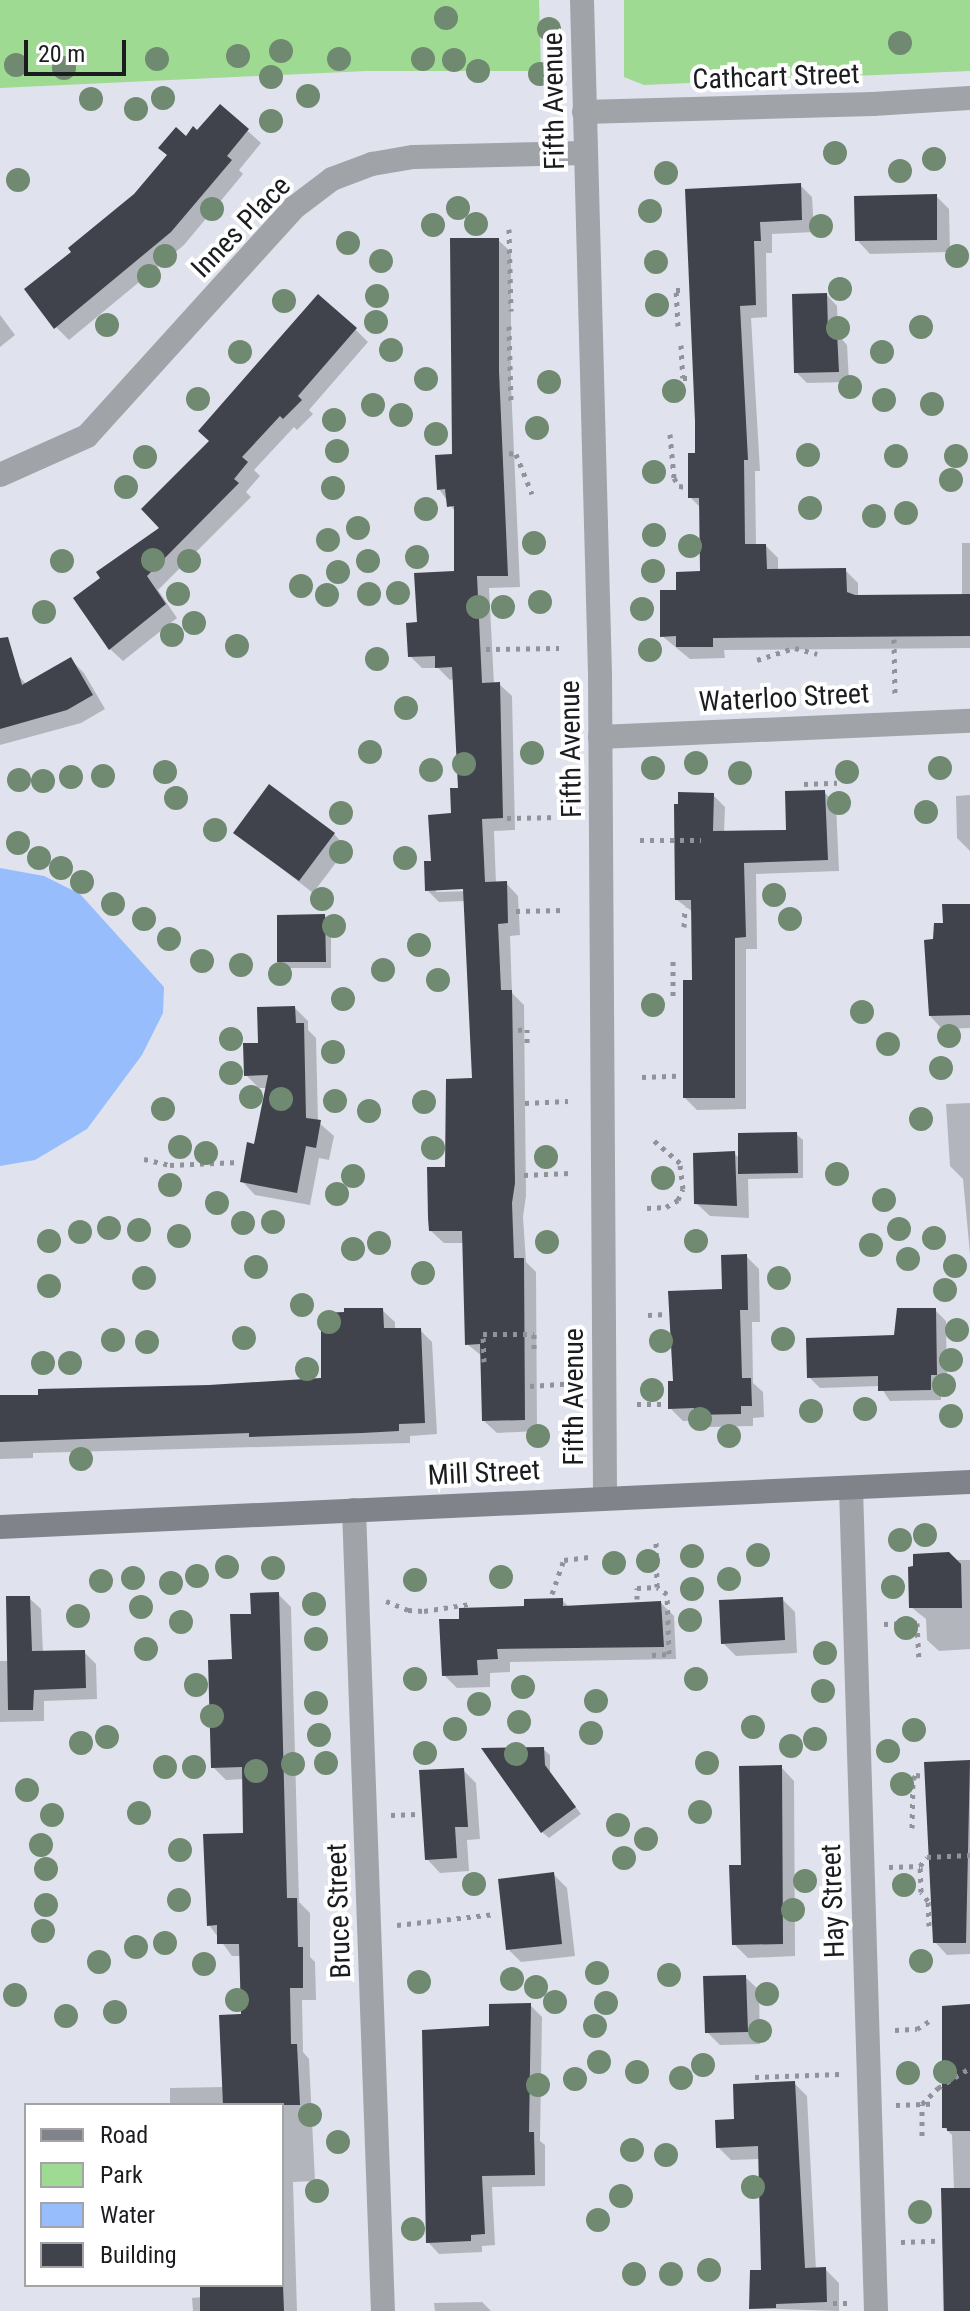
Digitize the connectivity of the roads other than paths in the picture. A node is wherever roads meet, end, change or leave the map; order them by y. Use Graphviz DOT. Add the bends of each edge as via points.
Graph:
graph roads {
  1 [pos="582,0"];
  2 [pos="970,98"];
  3 [pos="584,112"];
  4 [pos="584,153"];
  5 [pos="0,475"];
  6 [pos="970,721"];
  7 [pos="600,737"];
  8 [pos="970,1482"];
  9 [pos="851,1488"];
  10 [pos="605,1498"];
  11 [pos="354,1510"];
  12 [pos="0,1527"];
  13 [pos="383,2311"];
  14 [pos="876,2311"];
  1 -- 3 [label="street, Fifth Avenue"];
  2 -- 3 [label="street, Cathcart Street"];
  3 -- 4 [label="street, Fifth Avenue"];
  4 -- 5 [label="street, Innes Place" via="413,157 332,179 295,207 87,436"];
  4 -- 7 [label="street, Fifth Avenue"];
  6 -- 7 [label="street, Waterloo Street"];
  7 -- 10 [label="street, Fifth Avenue"];
  8 -- 9 [label="main road, Mill Street"];
  9 -- 10 [label="main road, Mill Street"];
  9 -- 14 [label="street, Hay Street"];
  10 -- 11 [label="main road, Mill Street"];
  11 -- 12 [label="main road, Mill Street"];
  11 -- 13 [label="street, Bruce Street"];
}
